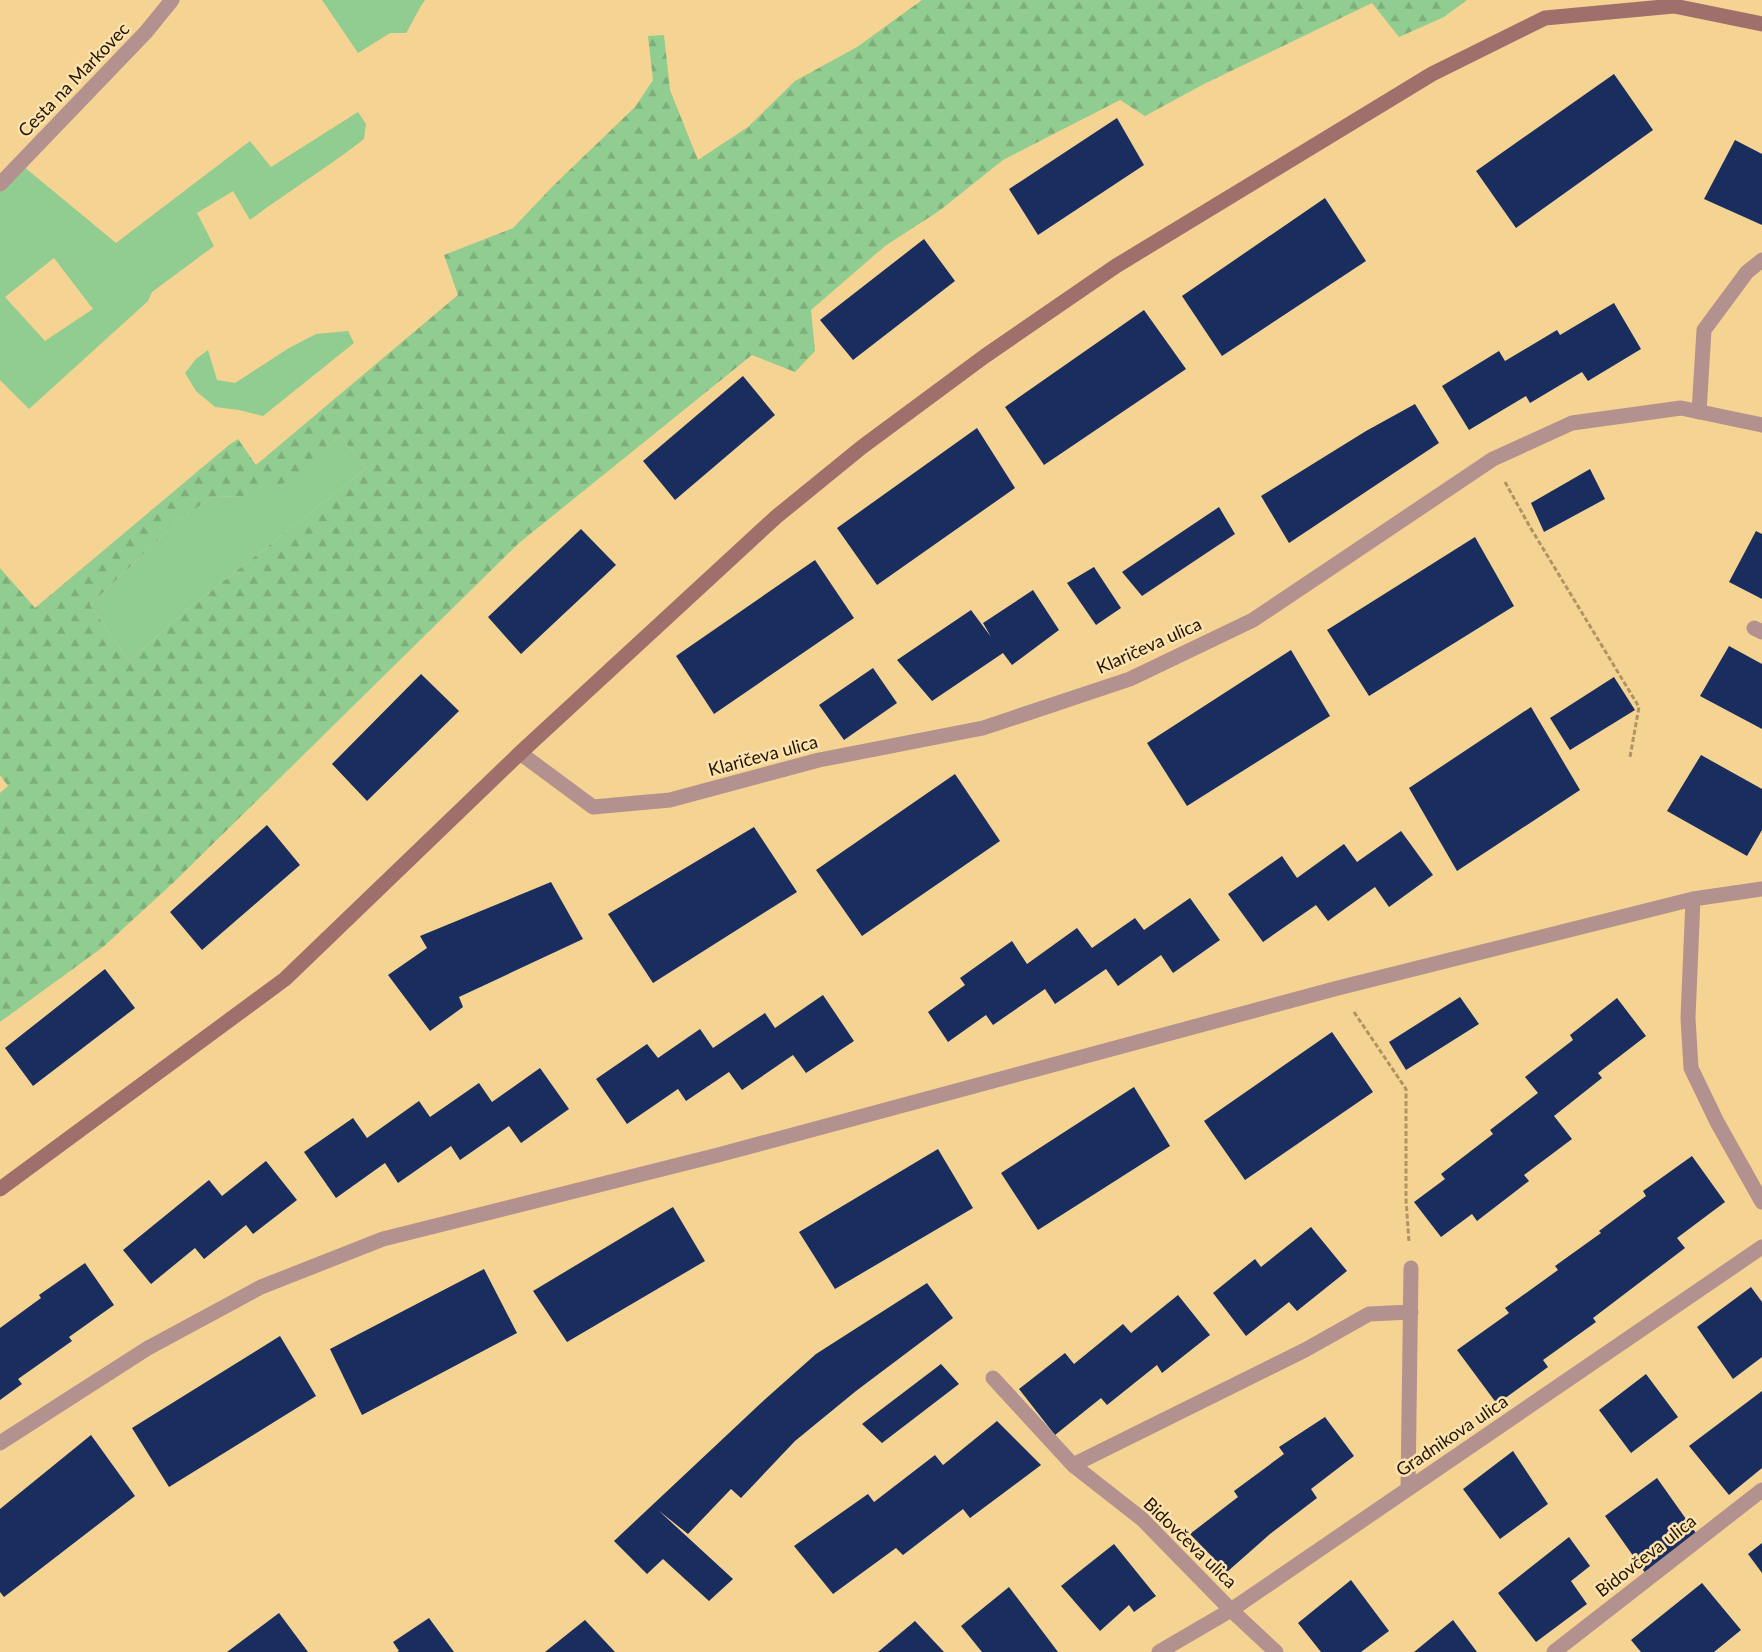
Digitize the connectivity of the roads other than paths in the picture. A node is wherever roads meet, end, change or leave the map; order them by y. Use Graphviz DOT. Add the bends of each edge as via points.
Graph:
graph roads {
  1 [pos="172,0"];
  2 [pos="1762,24"];
  3 [pos="0,184"];
  4 [pos="1762,260"];
  5 [pos="1699,412"];
  6 [pos="1762,425"];
  7 [pos="520,753"];
  8 [pos="1762,889"];
  9 [pos="1693,899"];
  10 [pos="0,1189"];
  11 [pos="1762,1202"];
  12 [pos="1762,1246"];
  13 [pos="1411,1268"];
  14 [pos="1410,1312"];
  15 [pos="993,1378"];
  16 [pos="0,1443"];
  17 [pos="1073,1465"];
  18 [pos="1408,1489"];
  19 [pos="1762,1490"];
  20 [pos="1231,1610"];
  21 [pos="1159,1652"];
  22 [pos="1276,1652"];
  23 [pos="1554,1652"];
  1 -- 3 [label="street, Cesta na Markovec" via="146,32"];
  2 -- 7 [label="street" via="1674,6 1545,18 1432,74 1116,266 984,356 862,447 776,517"];
  4 -- 5 [label="street" via="1747,272 1704,330"];
  5 -- 6 [label="street, Klaričeva ulica"];
  5 -- 7 [label="street, Klaričeva ulica" via="1682,408 1572,424 1493,459 1253,620 1130,679 983,728 819,760 670,800 594,807"];
  7 -- 10 [label="street" via="285,979"];
  8 -- 9 [label="street"];
  9 -- 11 [label="street" via="1688,1018 1691,1068"];
  9 -- 16 [label="street" via="1338,988 718,1154 384,1239 260,1287 148,1348"];
  12 -- 18 [label="street, Gradnikova ulica"];
  13 -- 14 [label="street"];
  14 -- 17 [label="street" via="1369,1314 1305,1350"];
  14 -- 18 [label="street"];
  15 -- 17 [label="street, Bidovčeva ulica"];
  17 -- 20 [label="street, Bidovčeva ulica" via="1142,1519"];
  18 -- 20 [label="street, Gradnikova ulica"];
  19 -- 23 [label="street, Bidovčeva ulica"];
  20 -- 21 [label="street, Gradnikova ulica"];
  20 -- 22 [label="street, Bidovčeva ulica"];
}
